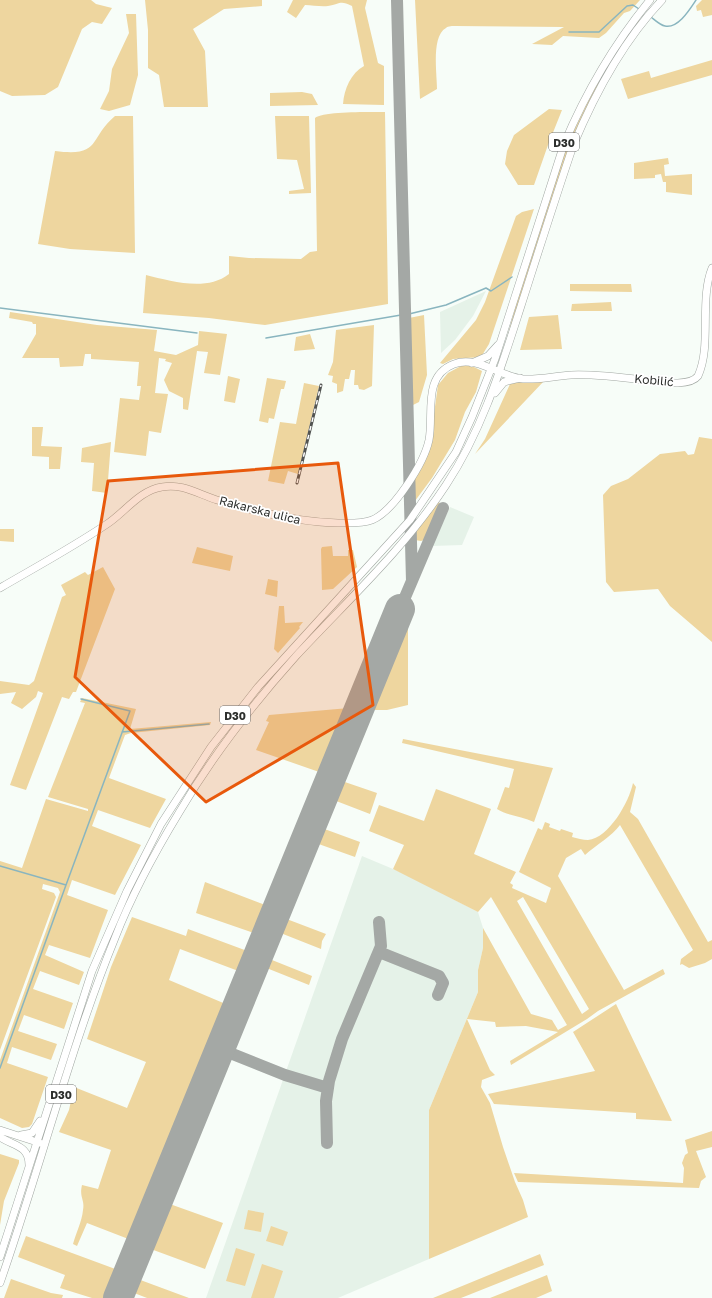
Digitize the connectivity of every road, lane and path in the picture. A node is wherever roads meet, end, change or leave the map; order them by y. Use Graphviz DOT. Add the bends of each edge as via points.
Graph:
graph roads {
  1 [pos="650,0"];
  2 [pos="660,3"];
  3 [pos="712,268"];
  4 [pos="500,341"];
  5 [pos="472,363"];
  6 [pos="491,369"];
  7 [pos="500,372"];
  8 [pos="520,378"];
  9 [pos="476,430"];
  10 [pos="0,588"];
  11 [pos="46,1113"];
  12 [pos="0,1130"];
  13 [pos="15,1134"];
  14 [pos="0,1137"];
  15 [pos="36,1145"];
  16 [pos="45,1148"];
  17 [pos="29,1169"];
  18 [pos="0,1257"];
  19 [pos="0,1283"];
  1 -- 4 [label="main road, D30" via="594,80 581,104 564,144"];
  2 -- 7 [label="main road, D30" via="602,84 589,108 573,146"];
  3 -- 8 [label="main road, Kobilić" via="707,286 704,357 695,379 689,382 674,382 586,375"];
  4 -- 5 [label="main road" via="488,356"];
  4 -- 6 [label="main road, D30"];
  5 -- 6 [label="main road, Kobilić"];
  5 -- 10 [label="main road, Rakarska ulica" via="458,362 441,373 431,399 426,452 390,505 373,519 359,523 303,521 219,500 180,486 163,486 148,492 106,525"];
  6 -- 7 [label="main road, Kobilić"];
  6 -- 11 [label="main road, D30" via="456,452 410,520 253,693 211,747 165,818 127,891 92,971"];
  7 -- 8 [label="main road, Kobilić"];
  7 -- 9 [label="main road, D30"];
  8 -- 9 [label="main road" via="502,384"];
  9 -- 16 [label="main road, D30" via="446,484 419,522 392,555 264,693 218,753 182,807 140,884 116,935 87,1011"];
  11 -- 13 [label="main road" via="32,1133"];
  11 -- 15 [label="main road, D30"];
  12 -- 13 [label="main road"];
  13 -- 15 [label="main road"];
  14 -- 15 [label="main road"];
  14 -- 17 [label="main road" via="23,1148 28,1157"];
  15 -- 16 [label="main road"];
  15 -- 17 [label="main road, D30"];
  16 -- 19 [label="main road, D30"];
  17 -- 18 [label="main road, D30"];
}
